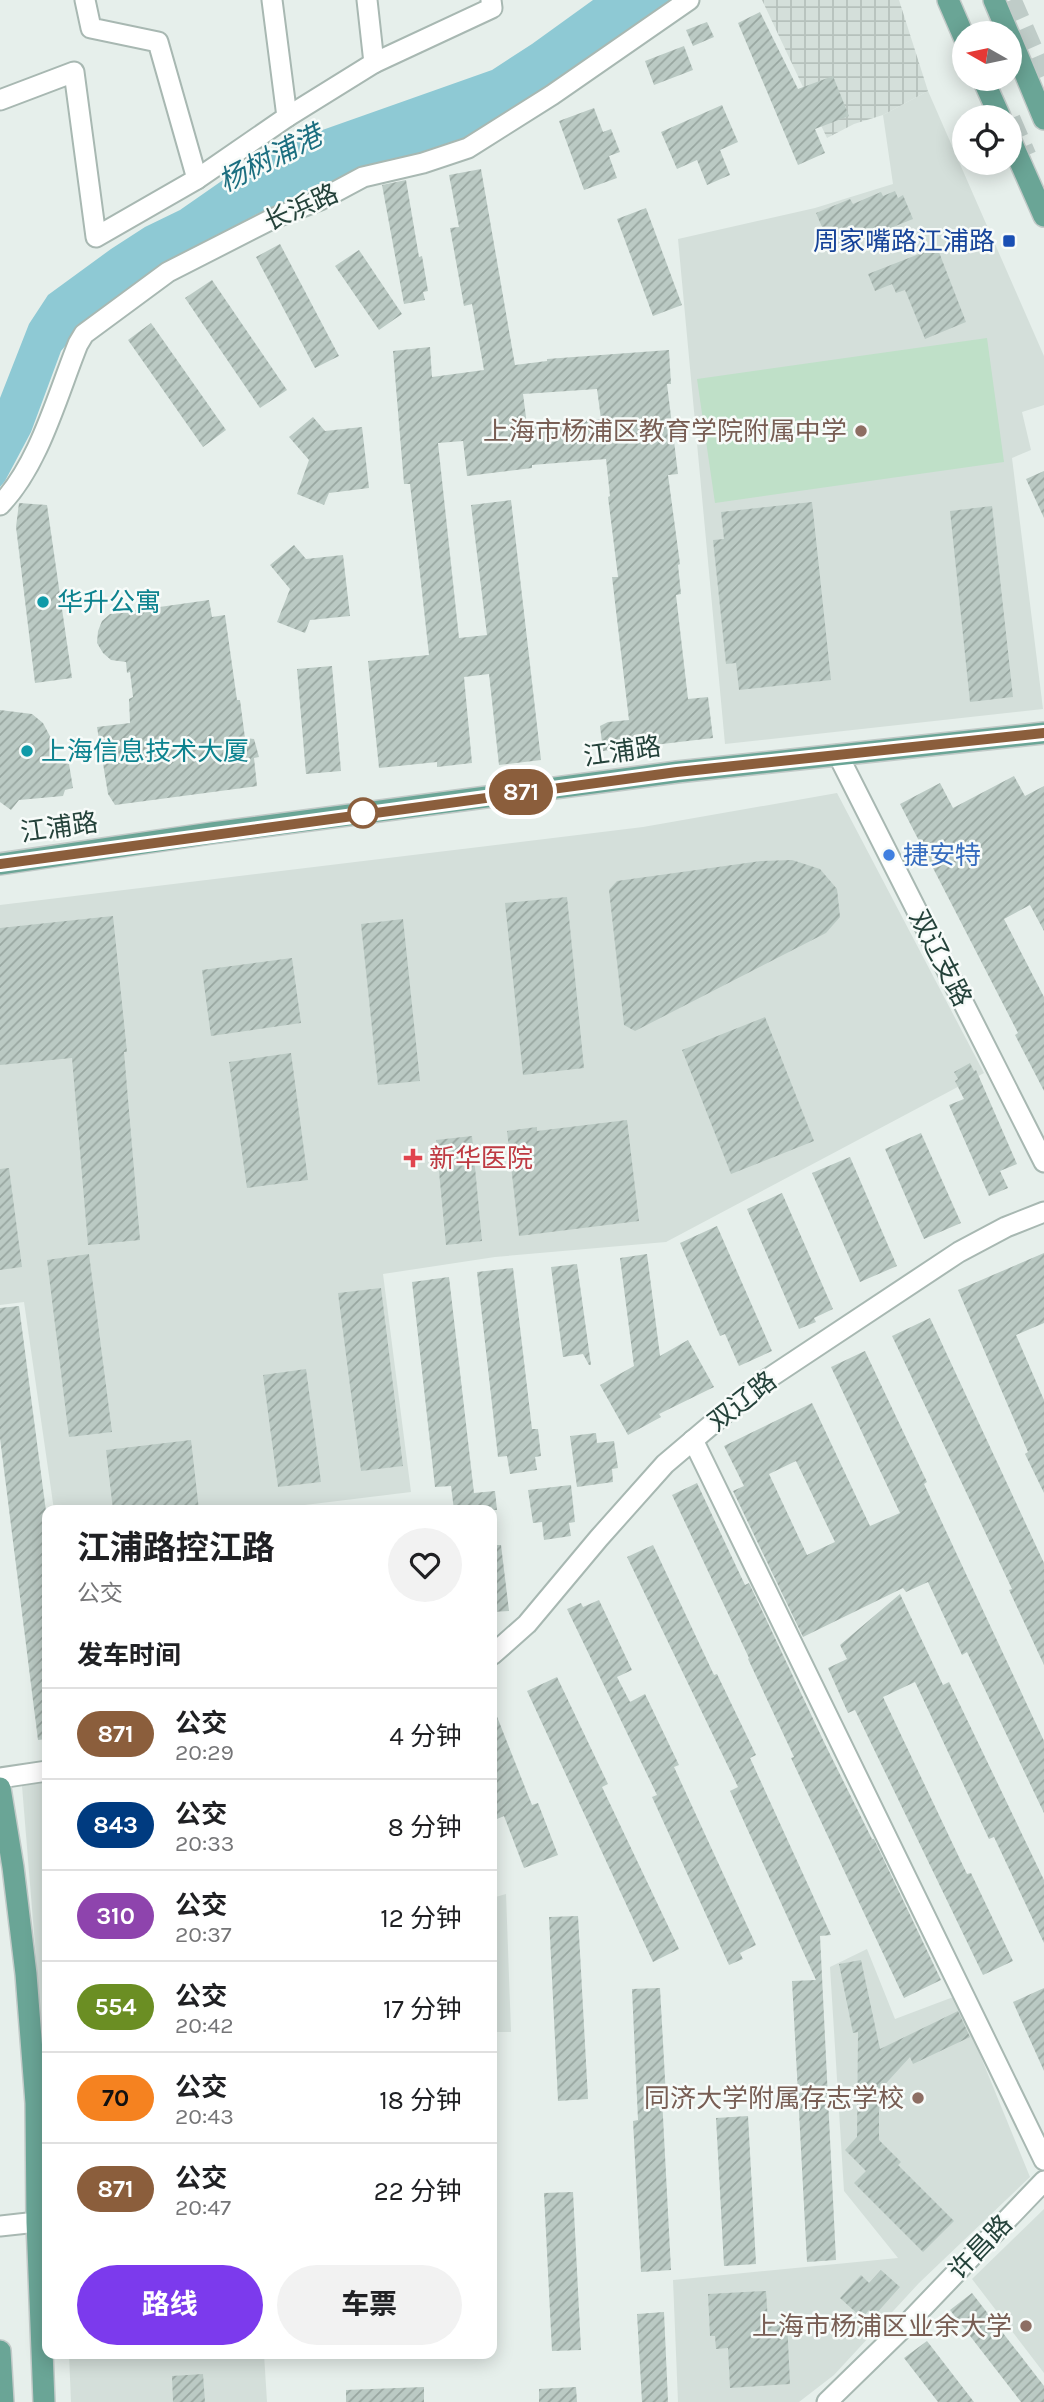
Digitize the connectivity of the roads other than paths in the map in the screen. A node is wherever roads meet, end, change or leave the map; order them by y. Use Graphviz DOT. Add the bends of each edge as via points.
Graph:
graph roads {
  1 [pos="85,0"];
  2 [pos="272,0"];
  3 [pos="367,0"];
  4 [pos="689,0"];
  5 [pos="948,0"];
  6 [pos="994,0"];
  7 [pos="495,3"];
  8 [pos="957,21"];
  9 [pos="1003,21"];
  10 [pos="374,63"];
  11 [pos="1022,66"];
  12 [pos="0,100"];
  13 [pos="287,117"];
  14 [pos="1044,119"];
  15 [pos="1022,166"];
  16 [pos="197,179"];
  17 [pos="1044,216"];
  18 [pos="0,505"];
  19 [pos="1044,733"];
  20 [pos="838,755"];
  21 [pos="0,864"];
  22 [pos="1044,1162"];
  23 [pos="1044,1212"];
  24 [pos="693,1440"];
  25 [pos="497,1651"];
  26 [pos="42,1772"];
  27 [pos="0,1778"];
  28 [pos="0,1788"];
  29 [pos="1044,2160"];
  30 [pos="1044,2181"];
  31 [pos="37,2222"];
  32 [pos="0,2226"];
  33 [pos="0,2351"];
  34 [pos="42,2351"];
  35 [pos="42,2359"];
  36 [pos="3,2402"];
  37 [pos="44,2402"];
  38 [pos="827,2402"];
  1 -- 16 [label="street" via="91,28 158,42"];
  2 -- 13 [label="street"];
  3 -- 10 [label="street"];
  4 -- 18 [label="street, 长浜路" via="468,148 363,177 168,272 84,334 36,449"];
  5 -- 8 [label="main road"];
  6 -- 9 [label="main road"];
  7 -- 10 [label="street"];
  10 -- 13 [label="street"];
  11 -- 14 [label="main road"];
  12 -- 16 [label="street" via="74,72 96,237"];
  13 -- 16 [label="street"];
  15 -- 17 [label="main road"];
  19 -- 20 [label="main road, 江浦路"];
  20 -- 21 [label="main road, 江浦路" via="663,773"];
  20 -- 22 [label="street, 双辽支路"];
  23 -- 24 [label="street, 双辽路" via="959,1252 757,1386"];
  24 -- 25 [label="street, 双辽路" via="648,1482 527,1624"];
  24 -- 29 [label="street"];
  26 -- 27 [label="street"];
  28 -- 31 [label="main road" via="26,1974 36,2104"];
  30 -- 38 [label="street, 许昌路"];
  31 -- 32 [label="street"];
  31 -- 34 [label="main road"];
  33 -- 36 [label="main road"];
  35 -- 37 [label="main road"];
}
